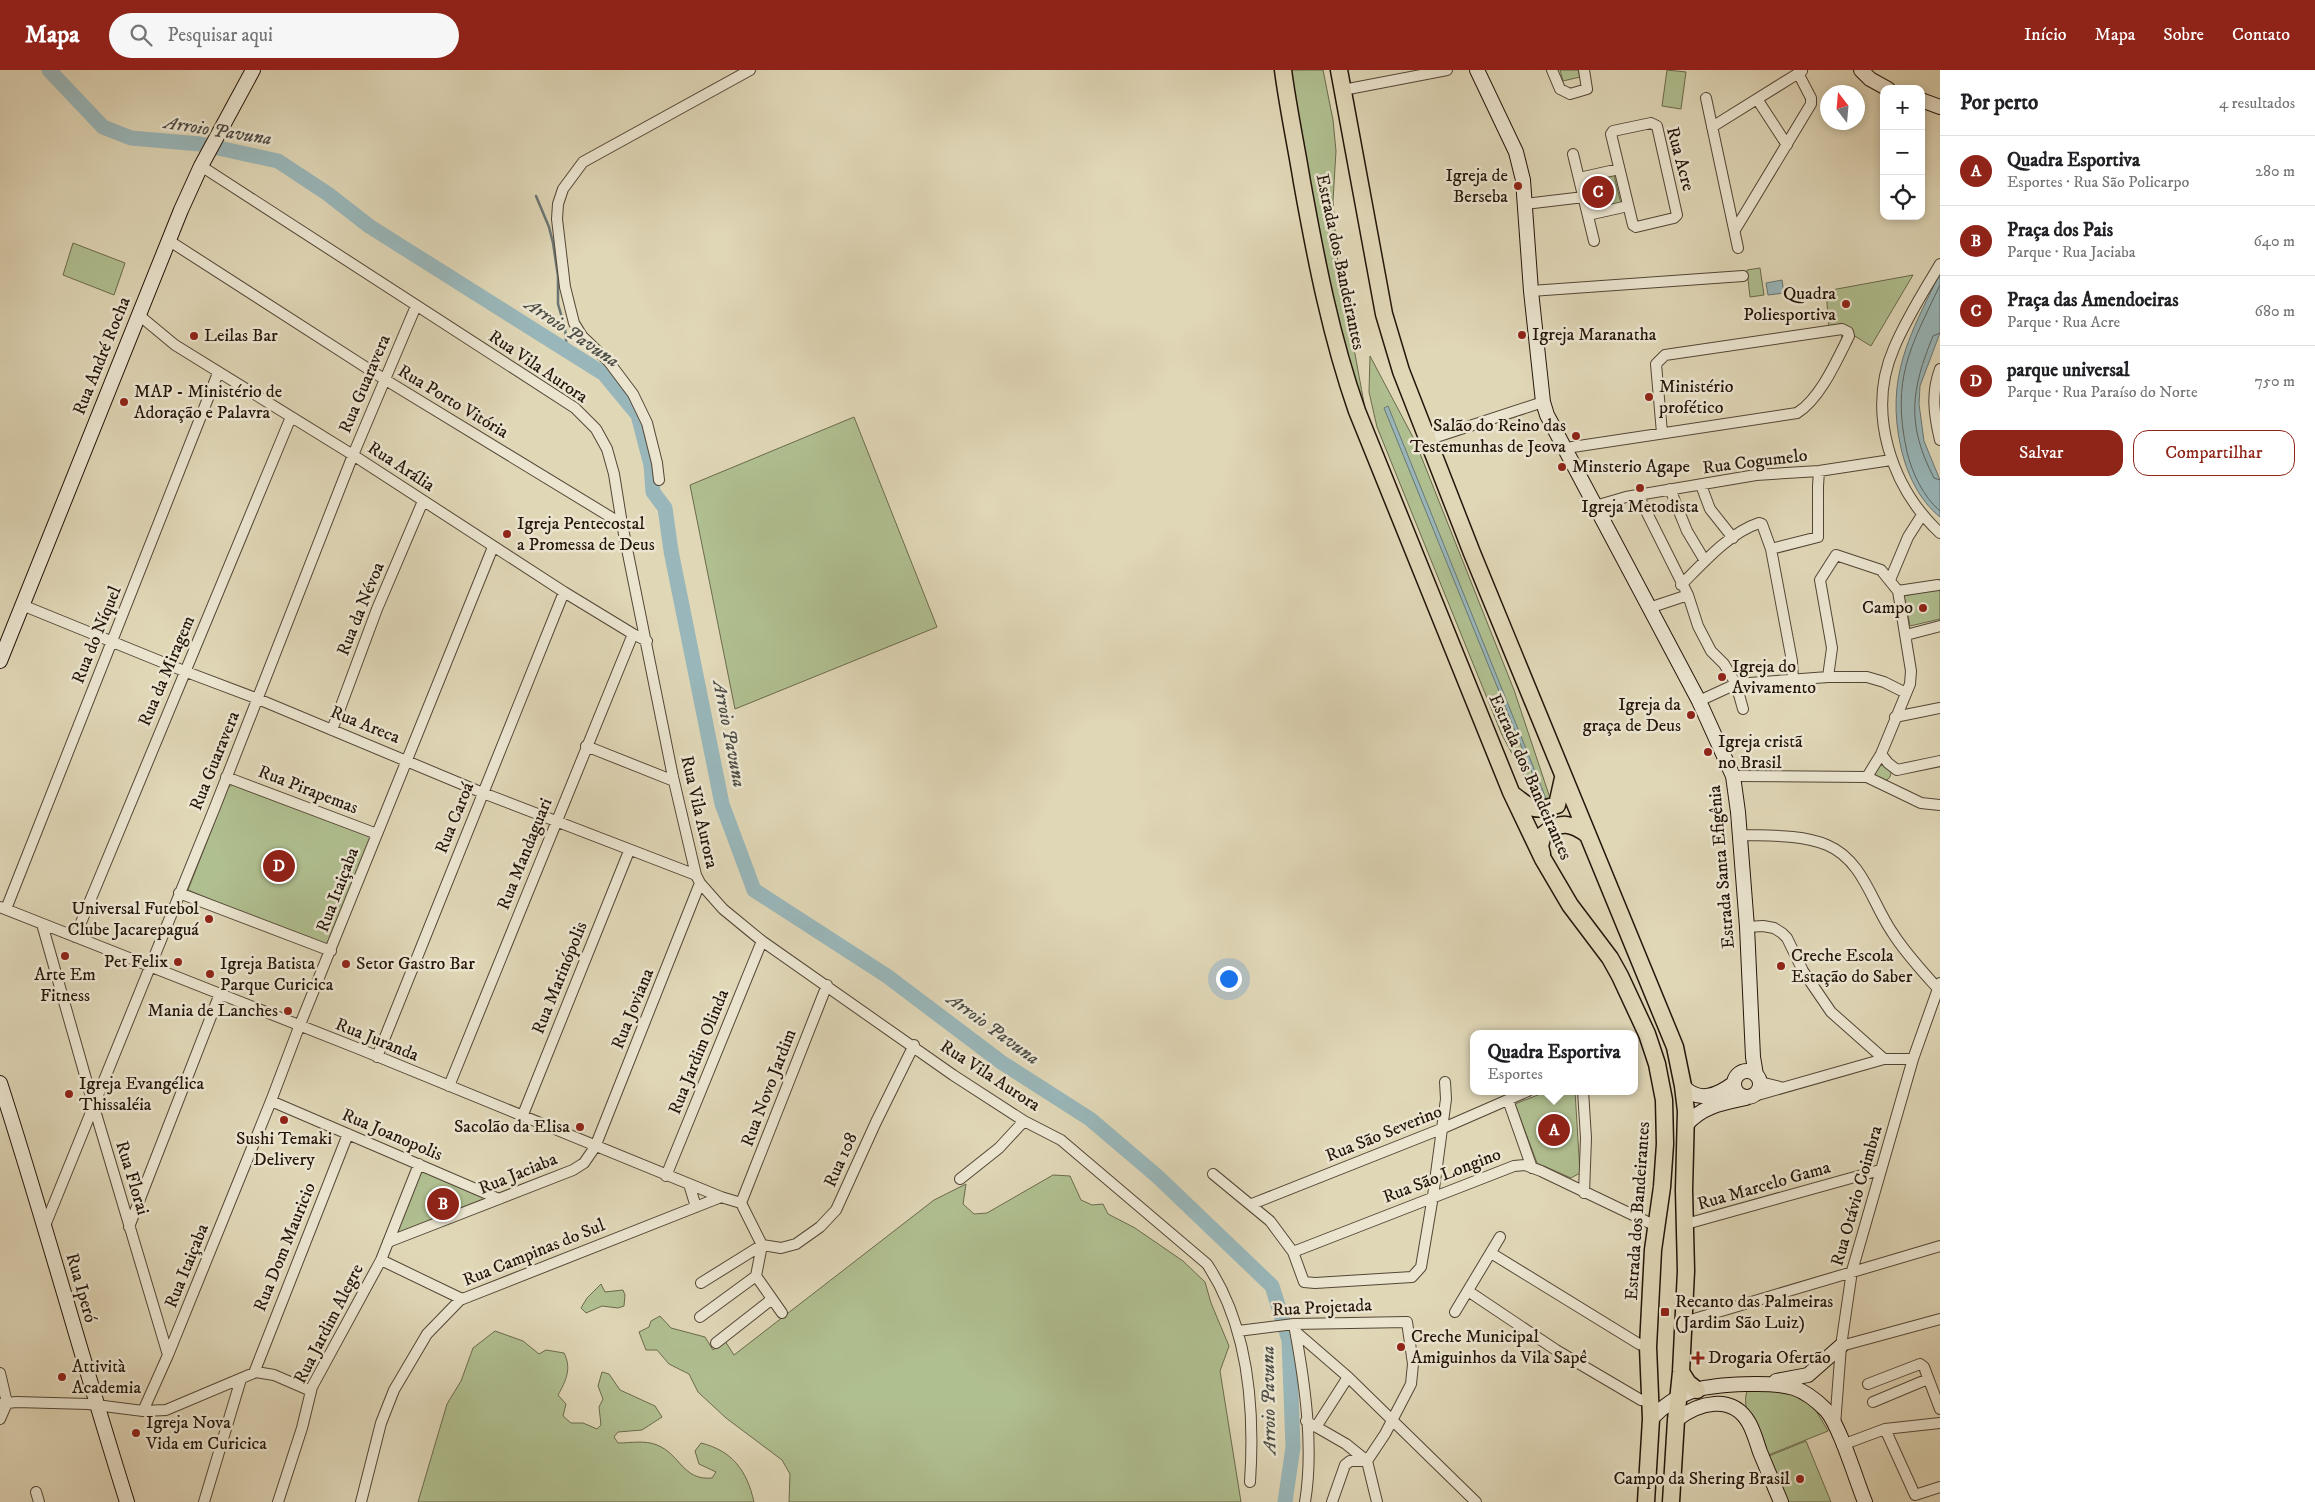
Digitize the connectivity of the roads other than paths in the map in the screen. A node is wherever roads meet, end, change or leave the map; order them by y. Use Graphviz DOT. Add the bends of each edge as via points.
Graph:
graph roads {
  1 [pos="253,70"];
  2 [pos="750,70"];
  3 [pos="1284,70"];
  4 [pos="1339,70"];
  5 [pos="1447,70"];
  6 [pos="1477,70"];
  7 [pos="1552,70"];
  8 [pos="1584,70"];
  9 [pos="1861,70"];
  10 [pos="1800,72"];
  11 [pos="1881,85"];
  12 [pos="1343,90"];
  13 [pos="1706,98"];
  14 [pos="1756,99"];
  15 [pos="1925,101"];
  16 [pos="1940,107"];
  17 [pos="1712,126"];
  18 [pos="1787,145"];
  19 [pos="1573,154"];
  20 [pos="202,164"];
  21 [pos="1619,169"];
  22 [pos="1579,178"];
  23 [pos="1584,197"];
  24 [pos="1525,204"];
  25 [pos="1628,206"];
  26 [pos="1588,215"];
  27 [pos="1734,230"];
  28 [pos="168,240"];
  29 [pos="1594,241"];
  30 [pos="1738,248"];
  31 [pos="1940,264"];
  32 [pos="1743,276"];
  33 [pos="1531,291"];
  34 [pos="416,306"];
  35 [pos="140,316"];
  36 [pos="1940,369"];
  37 [pos="218,373"];
  38 [pos="384,379"];
  39 [pos="1543,402"];
  40 [pos="291,417"];
  41 [pos="1662,433"];
  42 [pos="1427,440"];
  43 [pos="1940,440"];
  44 [pos="1566,448"];
  45 [pos="353,455"];
  46 [pos="1891,460"];
  47 [pos="1819,471"];
  48 [pos="659,480"];
  49 [pos="1701,484"];
  50 [pos="1670,490"];
  51 [pos="1638,496"];
  52 [pos="423,501"];
  53 [pos="1595,506"];
  54 [pos="1922,515"];
  55 [pos="622,524"];
  56 [pos="1940,533"];
  57 [pos="1733,538"];
  58 [pos="493,547"];
  59 [pos="1772,549"];
  60 [pos="1706,561"];
  61 [pos="1890,580"];
  62 [pos="1682,585"];
  63 [pos="1938,585"];
  64 [pos="1898,591"];
  65 [pos="564,592"];
  66 [pos="1688,595"];
  67 [pos="22,606"];
  68 [pos="1649,608"];
  69 [pos="1940,626"];
  70 [pos="633,634"];
  71 [pos="1906,635"];
  72 [pos="113,641"];
  73 [pos="647,641"];
  74 [pos="0,661"];
  75 [pos="184,671"];
  76 [pos="1828,677"];
  77 [pos="1793,681"];
  78 [pos="1736,684"];
  79 [pos="1906,693"];
  80 [pos="258,699"];
  81 [pos="1699,701"];
  82 [pos="1940,708"];
  83 [pos="1743,709"];
  84 [pos="1895,717"];
  85 [pos="332,730"];
  86 [pos="586,746"];
  87 [pos="1881,754"];
  88 [pos="408,761"];
  89 [pos="1940,761"];
  90 [pos="1898,770"];
  91 [pos="1563,775"];
  92 [pos="1733,776"];
  93 [pos="226,777"];
  94 [pos="1867,777"];
  95 [pos="674,781"];
  96 [pos="1894,791"];
  97 [pos="1511,792"];
  98 [pos="483,793"];
  99 [pos="1940,805"];
  100 [pos="556,822"];
  101 [pos="377,834"];
  102 [pos="1588,835"];
  103 [pos="1740,835"];
  104 [pos="629,850"];
  105 [pos="1543,859"];
  106 [pos="698,879"];
  107 [pos="180,892"];
  108 [pos="3,908"];
  109 [pos="42,924"];
  110 [pos="1747,927"];
  111 [pos="75,937"];
  112 [pos="762,941"];
  113 [pos="331,951"];
  114 [pos="150,967"];
  115 [pos="827,986"];
  116 [pos="1939,987"];
  117 [pos="219,996"];
  118 [pos="299,1027"];
  119 [pos="914,1046"];
  120 [pos="377,1057"];
  121 [pos="1753,1057"];
  122 [pos="1884,1059"];
  123 [pos="1913,1059"];
  124 [pos="1737,1077"];
  125 [pos="1758,1078"];
  126 [pos="1445,1082"];
  127 [pos="0,1083"];
  128 [pos="449,1086"];
  129 [pos="1683,1086"];
  130 [pos="1781,1087"];
  131 [pos="1519,1095"];
  132 [pos="1583,1095"];
  133 [pos="1750,1097"];
  134 [pos="1508,1100"];
  135 [pos="271,1101"];
  136 [pos="94,1107"];
  137 [pos="522,1117"];
  138 [pos="1024,1121"];
  139 [pos="1686,1125"];
  140 [pos="1442,1129"];
  141 [pos="348,1134"];
  142 [pos="595,1147"];
  143 [pos="418,1164"];
  144 [pos="1532,1168"];
  145 [pos="1880,1170"];
  146 [pos="1213,1174"];
  147 [pos="666,1176"];
  148 [pos="960,1179"];
  149 [pos="689,1184"];
  150 [pos="1584,1192"];
  151 [pos="1433,1196"];
  152 [pos="721,1197"];
  153 [pos="499,1199"];
  154 [pos="741,1203"];
  155 [pos="1252,1204"];
  156 [pos="696,1207"];
  157 [pos="1686,1224"];
  158 [pos="129,1226"];
  159 [pos="1656,1226"];
  160 [pos="44,1228"];
  161 [pos="1500,1237"];
  162 [pos="388,1242"];
  163 [pos="762,1245"];
  164 [pos="1940,1246"];
  165 [pos="1293,1252"];
  166 [pos="1491,1252"];
  167 [pos="381,1260"];
  168 [pos="1852,1271"];
  169 [pos="756,1276"];
  170 [pos="701,1283"];
  171 [pos="1468,1291"];
  172 [pos="462,1299"];
  173 [pos="772,1300"];
  174 [pos="1455,1312"];
  175 [pos="782,1313"];
  176 [pos="700,1317"];
  177 [pos="1940,1319"];
  178 [pos="1684,1322"];
  179 [pos="1288,1326"];
  180 [pos="1238,1331"];
  181 [pos="716,1343"];
  182 [pos="1841,1346"];
  183 [pos="1648,1347"];
  184 [pos="168,1355"];
  185 [pos="1681,1372"];
  186 [pos="0,1373"];
  187 [pos="254,1373"];
  188 [pos="1348,1377"];
  189 [pos="241,1379"];
  190 [pos="1928,1379"];
  191 [pos="1760,1384"];
  192 [pos="1868,1384"];
  193 [pos="1745,1386"];
  194 [pos="1719,1387"];
  195 [pos="1697,1390"];
  196 [pos="311,1391"];
  197 [pos="1677,1399"];
  198 [pos="1650,1401"];
  199 [pos="1874,1402"];
  200 [pos="3,1404"];
  201 [pos="1723,1404"];
  202 [pos="96,1406"];
  203 [pos="1940,1409"];
  204 [pos="143,1411"];
  205 [pos="0,1419"];
  206 [pos="1651,1419"];
  207 [pos="1392,1420"];
  208 [pos="1676,1420"];
  209 [pos="1306,1421"];
  210 [pos="1749,1423"];
  211 [pos="1940,1423"];
  212 [pos="1835,1425"];
  213 [pos="1316,1427"];
  214 [pos="1884,1429"];
  215 [pos="1842,1445"];
  216 [pos="1367,1460"];
  217 [pos="1250,1482"];
  218 [pos="1940,1487"];
  219 [pos="127,1502"];
  220 [pos="204,1502"];
  221 [pos="278,1502"];
  222 [pos="361,1502"];
  223 [pos="1305,1502"];
  224 [pos="1332,1502"];
  225 [pos="1377,1502"];
  226 [pos="1476,1502"];
  227 [pos="1646,1502"];
  228 [pos="1671,1502"];
  229 [pos="1781,1502"];
  230 [pos="1865,1502"];
  1 -- 20 [label="street, Rua André Rocha"];
  2 -- 48 [label="street" via="583,162 566,183 558,204 565,287 574,323 633,394 647,423 658,463"];
  3 -- 97 [label="main road, Estrada dos Bandeirantes" via="1287,104 1316,265 1342,368 1385,483"];
  4 -- 12 [label="main road, Estrada dos Bandeirantes"];
  5 -- 12 [label="street"];
  6 -- 24 [label="street, Estrada Santa Efigênia" via="1516,152"];
  7 -- 8 [label="street" via="1560,89 1567,94 1587,89"];
  9 -- 11 [label="street"];
  10 -- 14 [label="street"];
  10 -- 18 [label="street" via="1811,104"];
  12 -- 42 [label="main road, Estrada dos Bandeirantes" via="1384,314"];
  13 -- 17 [label="street"];
  14 -- 17 [label="street"];
  14 -- 18 [label="street"];
  15 -- 16 [label="street"];
  17 -- 27 [label="street"];
  18 -- 27 [label="street"];
  19 -- 22 [label="street"];
  20 -- 28 [label="street, Rua André Rocha"];
  20 -- 34 [label="street, Rua Vila Aurora"];
  21 -- 22 [label="street"];
  21 -- 25 [label="street, Rua Acre"];
  21 -- 25 [label="street, Rua Acre" via="1612,132 1655,123 1678,215 1636,227"];
  22 -- 23 [label="street"];
  23 -- 24 [label="street"];
  23 -- 26 [label="street"];
  24 -- 33 [label="street, Estrada Santa Efigênia"];
  25 -- 26 [label="street"];
  26 -- 29 [label="street"];
  27 -- 30 [label="street"];
  28 -- 35 [label="street, Rua André Rocha"];
  28 -- 38 [label="street, Rua Porto Vitória"];
  31 -- 46 [label="street" via="1893,349 1886,373 1882,415"];
  32 -- 33 [label="street"];
  33 -- 39 [label="street, Estrada Santa Efigênia"];
  34 -- 38 [label="street, Rua Guaravera"];
  34 -- 55 [label="street, Rua Vila Aurora" via="575,408 596,429 607,449 614,474"];
  35 -- 37 [label="street, Rua Arália" via="175,345"];
  35 -- 67 [label="street, Rua André Rocha"];
  36 -- 43 [label="street" via="1933,393"];
  37 -- 40 [label="street, Rua Arália"];
  37 -- 72 [label="street, Rua do Níquel"];
  38 -- 45 [label="street, Rua Guaravera"];
  38 -- 55 [label="street, Rua Porto Vitória"];
  39 -- 42 [label="street"];
  39 -- 44 [label="street, Estrada Santa Efigênia"];
  40 -- 45 [label="street, Rua Arália"];
  40 -- 75 [label="street, Rua da Miragem"];
  41 -- 41 [label="street" via="1797,413 1806,408 1834,365 1848,332 1842,329 1665,355 1656,364"];
  41 -- 44 [label="street"];
  42 -- 91 [label="main road, Estrada dos Bandeirantes"];
  44 -- 53 [label="street, Estrada Santa Efigênia"];
  45 -- 52 [label="street, Rua Arália"];
  45 -- 80 [label="street, Rua Guaravera"];
  46 -- 47 [label="street, Rua Cogumelo"];
  46 -- 54 [label="street" via="1906,492"];
  47 -- 49 [label="street, Rua Cogumelo"];
  47 -- 59 [label="street" via="1818,537"];
  49 -- 50 [label="street, Rua Cogumelo"];
  49 -- 57 [label="street" via="1710,509"];
  50 -- 51 [label="street, Rua Cogumelo"];
  50 -- 60 [label="street" via="1691,538"];
  51 -- 53 [label="street, Rua Cogumelo"];
  51 -- 62 [label="street"];
  52 -- 58 [label="street, Rua Arália"];
  52 -- 85 [label="street, Rua da Névoa" via="377,609"];
  53 -- 68 [label="street, Estrada Santa Efigênia"];
  54 -- 56 [label="street"];
  54 -- 61 [label="street" via="1902,548"];
  55 -- 73 [label="street, Rua Vila Aurora"];
  57 -- 59 [label="street" via="1759,523"];
  57 -- 60 [label="street"];
  58 -- 65 [label="street, Rua Arália"];
  58 -- 88 [label="street, Rua Itaiçaba"];
  59 -- 77 [label="street"];
  60 -- 62 [label="street"];
  61 -- 64 [label="street"];
  61 -- 76 [label="street" via="1881,570 1836,554 1820,580 1832,648"];
  62 -- 66 [label="street"];
  63 -- 64 [label="street"];
  64 -- 71 [label="street"];
  65 -- 70 [label="street, Rua Arália"];
  65 -- 98 [label="street, Rua Caroá"];
  66 -- 68 [label="street"];
  66 -- 78 [label="street" via="1698,626 1711,651 1724,664"];
  67 -- 72 [label="street, Rua Areca"];
  67 -- 74 [label="street, Rua André Rocha"];
  68 -- 81 [label="street, Estrada Santa Efigênia"];
  69 -- 71 [label="street"];
  70 -- 73 [label="street, Rua Arália"];
  70 -- 86 [label="street, Rua Mandaguari"];
  71 -- 79 [label="street" via="1911,671"];
  72 -- 75 [label="street, Rua Areca"];
  72 -- 108 [label="street, Rua do Níquel"];
  73 -- 95 [label="street, Rua Vila Aurora"];
  75 -- 80 [label="street, Rua Areca"];
  75 -- 111 [label="street, Rua da Miragem"];
  76 -- 77 [label="street"];
  76 -- 79 [label="street" via="1867,677"];
  77 -- 78 [label="street"];
  78 -- 81 [label="street"];
  78 -- 83 [label="street"];
  79 -- 84 [label="street"];
  80 -- 85 [label="street, Rua Areca"];
  80 -- 93 [label="street, Rua Guaravera"];
  81 -- 92 [label="street, Estrada Santa Efigênia"];
  82 -- 84 [label="street"];
  84 -- 87 [label="street"];
  85 -- 88 [label="street, Rua Areca"];
  86 -- 95 [label="street"];
  86 -- 100 [label="street, Rua Mandaguari"];
  87 -- 90 [label="street"];
  87 -- 94 [label="street"];
  88 -- 98 [label="street, Rua Areca"];
  88 -- 101 [label="street, Rua Itaiçaba"];
  89 -- 90 [label="street"];
  90 -- 96 [label="street"];
  91 -- 97 [label="main road" via="1557,805 1546,809 1530,808"];
  91 -- 102 [label="main road, Estrada dos Bandeirantes"];
  92 -- 94 [label="street"];
  92 -- 103 [label="street, Estrada Santa Efigênia"];
  93 -- 101 [label="street, Rua Pirapemas"];
  93 -- 107 [label="street, Rua Guaravera"];
  94 -- 96 [label="street"];
  95 -- 106 [label="street, Rua Vila Aurora"];
  96 -- 99 [label="street" via="1921,803"];
  97 -- 105 [label="main road, Estrada dos Bandeirantes"];
  98 -- 100 [label="street, Rua Areca"];
  98 -- 120 [label="street, Rua Caroá"];
  100 -- 104 [label="street, Rua Areca"];
  100 -- 128 [label="street, Rua Mandaguari"];
  101 -- 113 [label="street, Rua Itaiçaba"];
  102 -- 105 [label="main road" via="1570,824 1550,828 1541,840"];
  102 -- 129 [label="main road, Estrada dos Bandeirantes" via="1675,1048"];
  103 -- 110 [label="street, Estrada Santa Efigênia"];
  103 -- 116 [label="street" via="1817,841 1840,853 1862,876 1893,934"];
  104 -- 106 [label="street, Rua Areca"];
  104 -- 137 [label="street, Rua Marinópolis"];
  105 -- 159 [label="main road, Estrada dos Bandeirantes" via="1570,905 1610,958 1647,1034 1657,1064 1664,1100 1665,1144"];
  106 -- 112 [label="street, Rua Vila Aurora" via="724,910"];
  106 -- 142 [label="street, Rua Joviana"];
  107 -- 113 [label="street"];
  107 -- 114 [label="street, Rua Guaravera"];
  108 -- 109 [label="street, Rua Juranda"];
  109 -- 111 [label="street, Rua Juranda"];
  109 -- 136 [label="street, Rua Florai"];
  110 -- 121 [label="street, Estrada Santa Efigênia"];
  110 -- 122 [label="street" via="1774,928 1782,932 1831,1012"];
  111 -- 114 [label="street, Rua Juranda"];
  112 -- 115 [label="street, Rua Vila Aurora"];
  112 -- 147 [label="street, Rua Jardim Olinda"];
  113 -- 118 [label="street, Rua Itaiçaba"];
  114 -- 117 [label="street, Rua Juranda"];
  114 -- 136 [label="street, Rua Guaravera"];
  115 -- 119 [label="street, Rua Vila Aurora"];
  115 -- 154 [label="street, Rua Novo Jardim"];
  116 -- 123 [label="street, Rua Otávio Coimbra"];
  117 -- 118 [label="street, Rua Juranda"];
  117 -- 158 [label="street"];
  118 -- 120 [label="street, Rua Juranda"];
  118 -- 135 [label="street, Rua Itaiçaba"];
  119 -- 138 [label="street, Rua Vila Aurora"];
  119 -- 163 [label="street, Rua 108" via="836,1210 820,1227 796,1244 782,1248"];
  120 -- 128 [label="street, Rua Juranda"];
  121 -- 124 [label="street"];
  121 -- 125 [label="street, Estrada Santa Efigênia"];
  122 -- 123 [label="street"];
  122 -- 130 [label="street"];
  123 -- 145 [label="street, Rua Otávio Coimbra"];
  124 -- 125 [label="street" via="1749,1071"];
  124 -- 129 [label="street" via="1723,1092 1710,1096 1693,1095"];
  124 -- 133 [label="street" via="1738,1094"];
  125 -- 130 [label="street"];
  125 -- 133 [label="street" via="1759,1090"];
  126 -- 140 [label="street"];
  127 -- 160 [label="street, Rua Iperó"];
  128 -- 137 [label="street, Rua Juranda"];
  129 -- 139 [label="main road, Estrada dos Bandeirantes"];
  130 -- 133 [label="street"];
  131 -- 134 [label="street, Rua São Severino"];
  132 -- 150 [label="street"];
  133 -- 139 [label="street" via="1711,1106 1695,1115"];
  134 -- 140 [label="street, Rua São Severino"];
  134 -- 144 [label="street"];
  135 -- 141 [label="street, Rua Joanopolis"];
  135 -- 184 [label="street, Rua Itaiçaba"];
  136 -- 158 [label="street, Rua Florai"];
  136 -- 160 [label="street, Rua Guaravera"];
  137 -- 142 [label="street, Rua Juranda"];
  138 -- 148 [label="street" via="1005,1143"];
  138 -- 180 [label="street, Rua Vila Aurora" via="1066,1144 1207,1264 1218,1280"];
  139 -- 157 [label="main road, Estrada dos Bandeirantes"];
  140 -- 151 [label="street"];
  140 -- 155 [label="street, Rua São Severino"];
  141 -- 143 [label="street, Rua Joanopolis"];
  141 -- 187 [label="street, Rua Dom Mauricio"];
  142 -- 147 [label="street, Rua Juranda"];
  142 -- 153 [label="street, Rua Jaciaba" via="584,1163 573,1170"];
  143 -- 153 [label="street, Rua Joanopolis"];
  143 -- 162 [label="street, Rua Jardim Alegre"];
  144 -- 150 [label="street, Rua São Longino"];
  144 -- 151 [label="street, Rua São Longino" via="1514,1166"];
  145 -- 157 [label="street, Rua Marcelo Gama"];
  145 -- 168 [label="street, Rua Otávio Coimbra"];
  146 -- 155 [label="street"];
  147 -- 149 [label="street, Rua Juranda"];
  149 -- 152 [label="street, Rua Juranda"];
  149 -- 156 [label="street"];
  150 -- 159 [label="street, Rua São Longino"];
  151 -- 165 [label="street, Rua São Longino"];
  151 -- 165 [label="street" via="1421,1267 1412,1277 1308,1283 1301,1278"];
  152 -- 154 [label="street, Rua Juranda"];
  152 -- 156 [label="street, Rua Campinas do Sul"];
  153 -- 162 [label="street, Rua Jaciaba"];
  154 -- 163 [label="street"];
  155 -- 165 [label="street" via="1270,1220"];
  156 -- 172 [label="street, Rua Campinas do Sul"];
  157 -- 178 [label="main road, Estrada dos Bandeirantes"];
  158 -- 184 [label="street, Rua Florai"];
  159 -- 183 [label="main road, Estrada dos Bandeirantes"];
  160 -- 202 [label="street, Rua Iperó"];
  161 -- 166 [label="street"];
  162 -- 167 [label="street, Rua Jardim Alegre"];
  163 -- 169 [label="street"];
  163 -- 170 [label="street"];
  164 -- 168 [label="street"];
  166 -- 171 [label="street"];
  166 -- 183 [label="street"];
  167 -- 172 [label="street"];
  167 -- 196 [label="street, Rua Jardim Alegre"];
  168 -- 178 [label="street"];
  168 -- 182 [label="street, Rua Otávio Coimbra"];
  169 -- 173 [label="street"];
  169 -- 176 [label="street"];
  171 -- 174 [label="street"];
  171 -- 198 [label="street" via="1556,1350 1635,1396"];
  172 -- 222 [label="street, Rua Campinas do Sul" via="427,1334 394,1390 381,1423"];
  173 -- 175 [label="street"];
  173 -- 181 [label="street"];
  177 -- 182 [label="street"];
  178 -- 185 [label="main road, Estrada dos Bandeirantes"];
  179 -- 180 [label="street, Rua Projetada"];
  179 -- 188 [label="street"];
  179 -- 207 [label="street, Rua Projetada" via="1401,1320 1408,1323 1413,1374"];
  179 -- 209 [label="street"];
  180 -- 217 [label="street, Rua Vila Aurora" via="1252,1428"];
  182 -- 191 [label="street" via="1808,1374"];
  182 -- 212 [label="street, Rua Otávio Coimbra"];
  183 -- 198 [label="main road, Estrada dos Bandeirantes"];
  184 -- 204 [label="street, Rua Itaiçaba"];
  185 -- 195 [label="main road"];
  185 -- 197 [label="main road, Estrada dos Bandeirantes"];
  186 -- 200 [label="street"];
  187 -- 189 [label="street"];
  187 -- 196 [label="street" via="274,1376"];
  188 -- 207 [label="street"];
  188 -- 213 [label="street"];
  189 -- 204 [label="street" via="177,1407"];
  189 -- 220 [label="street"];
  190 -- 192 [label="street" via="1920,1364"];
  190 -- 199 [label="street"];
  190 -- 203 [label="street"];
  191 -- 193 [label="street"];
  191 -- 212 [label="street" via="1799,1390 1827,1411"];
  193 -- 194 [label="street"];
  193 -- 210 [label="street" via="1742,1403"];
  194 -- 195 [label="street"];
  194 -- 201 [label="street" via="1729,1396 1728,1402"];
  195 -- 197 [label="street"];
  196 -- 221 [label="street, Rua Jardim Alegre"];
  197 -- 206 [label="street"];
  197 -- 208 [label="main road, Estrada dos Bandeirantes"];
  198 -- 206 [label="main road, Estrada dos Bandeirantes"];
  200 -- 202 [label="street"];
  200 -- 205 [label="street"];
  201 -- 208 [label="street" via="1700,1406"];
  201 -- 210 [label="street" via="1737,1409"];
  202 -- 204 [label="street"];
  202 -- 219 [label="street, Rua Iperó"];
  206 -- 227 [label="main road, Estrada dos Bandeirantes"];
  207 -- 216 [label="street"];
  207 -- 226 [label="street"];
  208 -- 228 [label="main road, Estrada dos Bandeirantes"];
  209 -- 213 [label="street"];
  209 -- 223 [label="street" via="1309,1478"];
  210 -- 229 [label="street"];
  211 -- 214 [label="street"];
  212 -- 215 [label="street"];
  213 -- 216 [label="street"];
  214 -- 215 [label="street"];
  214 -- 218 [label="street" via="1916,1496"];
  215 -- 230 [label="street"];
  216 -- 224 [label="street" via="1350,1461 1345,1465"];
  216 -- 225 [label="street"];
}
